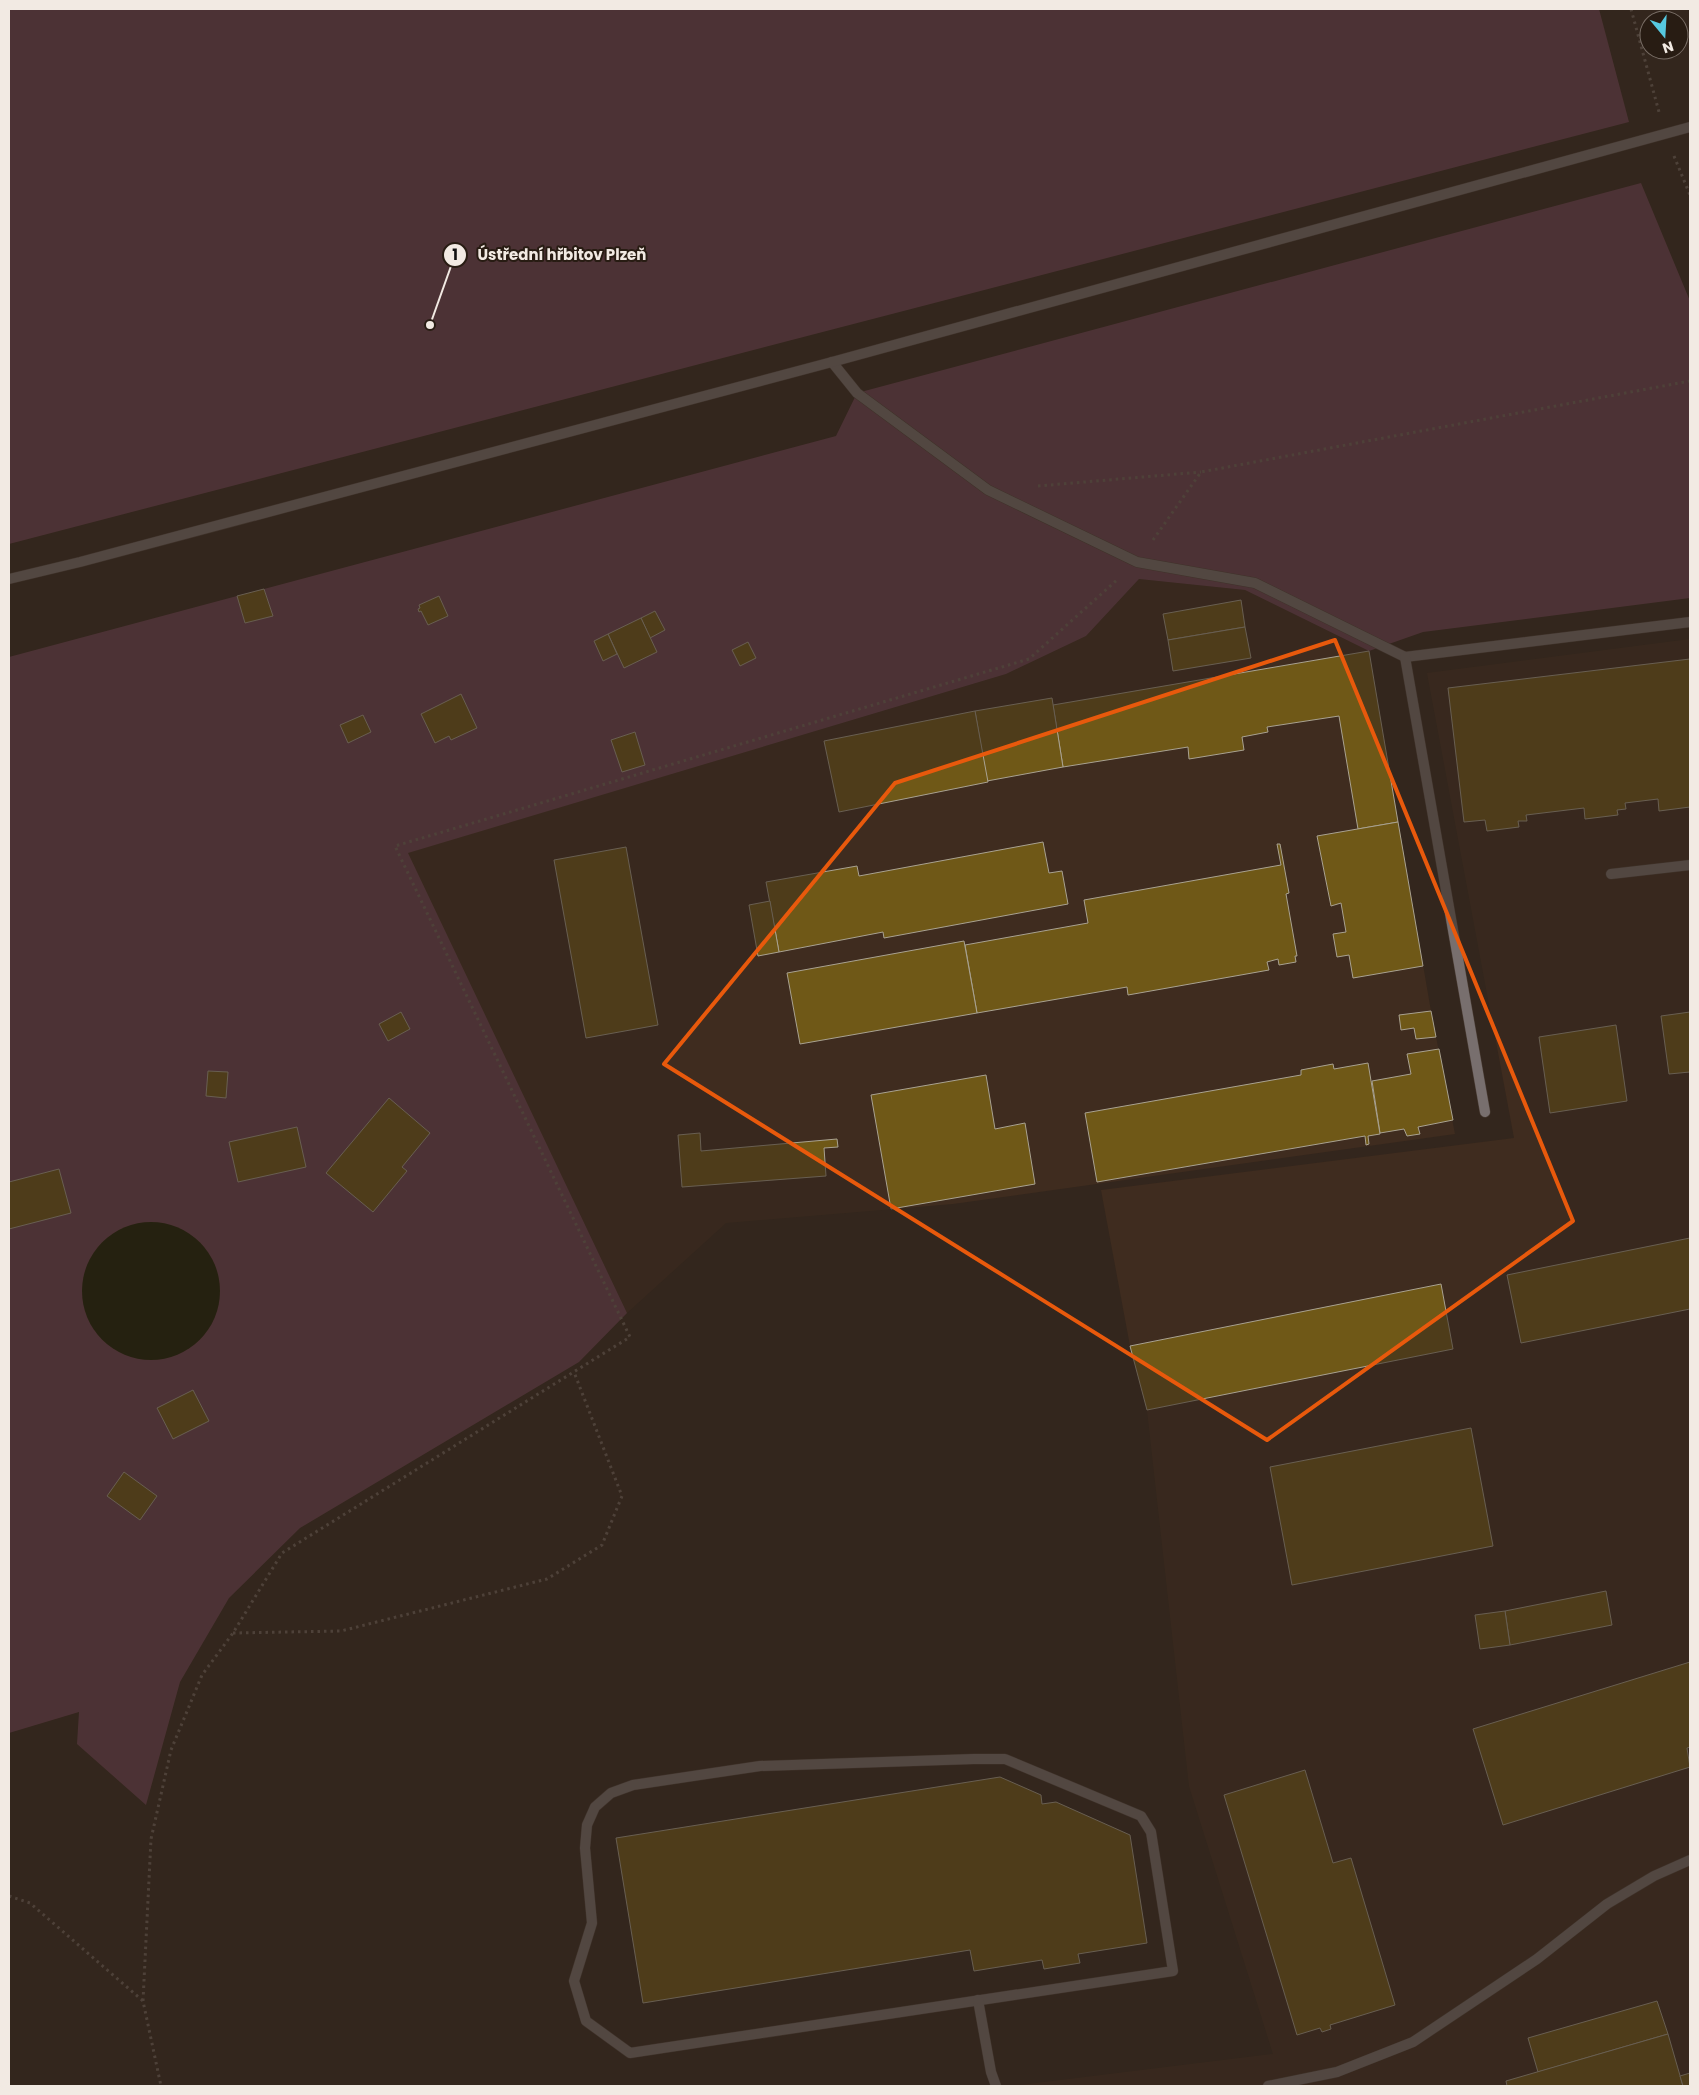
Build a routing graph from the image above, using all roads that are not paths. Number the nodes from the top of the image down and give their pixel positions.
1 (1690, 127) edge
2 (832, 362) junction
3 (9, 579) edge
4 (1690, 622) edge
5 (1405, 657) junction
6 (1690, 866) edge
7 (1611, 874) dead end
8 (1485, 1112) dead end
9 (1690, 1860) edge
10 (978, 2000) junction
11 (996, 2086) edge
12 (1268, 2086) edge

1 - 2 lane
2 - 3 lane
2 - 5 lane
4 - 5 lane
5 - 8 lane
6 - 7 lane
9 - 12 lane
10 - 10 lane
10 - 11 lane

